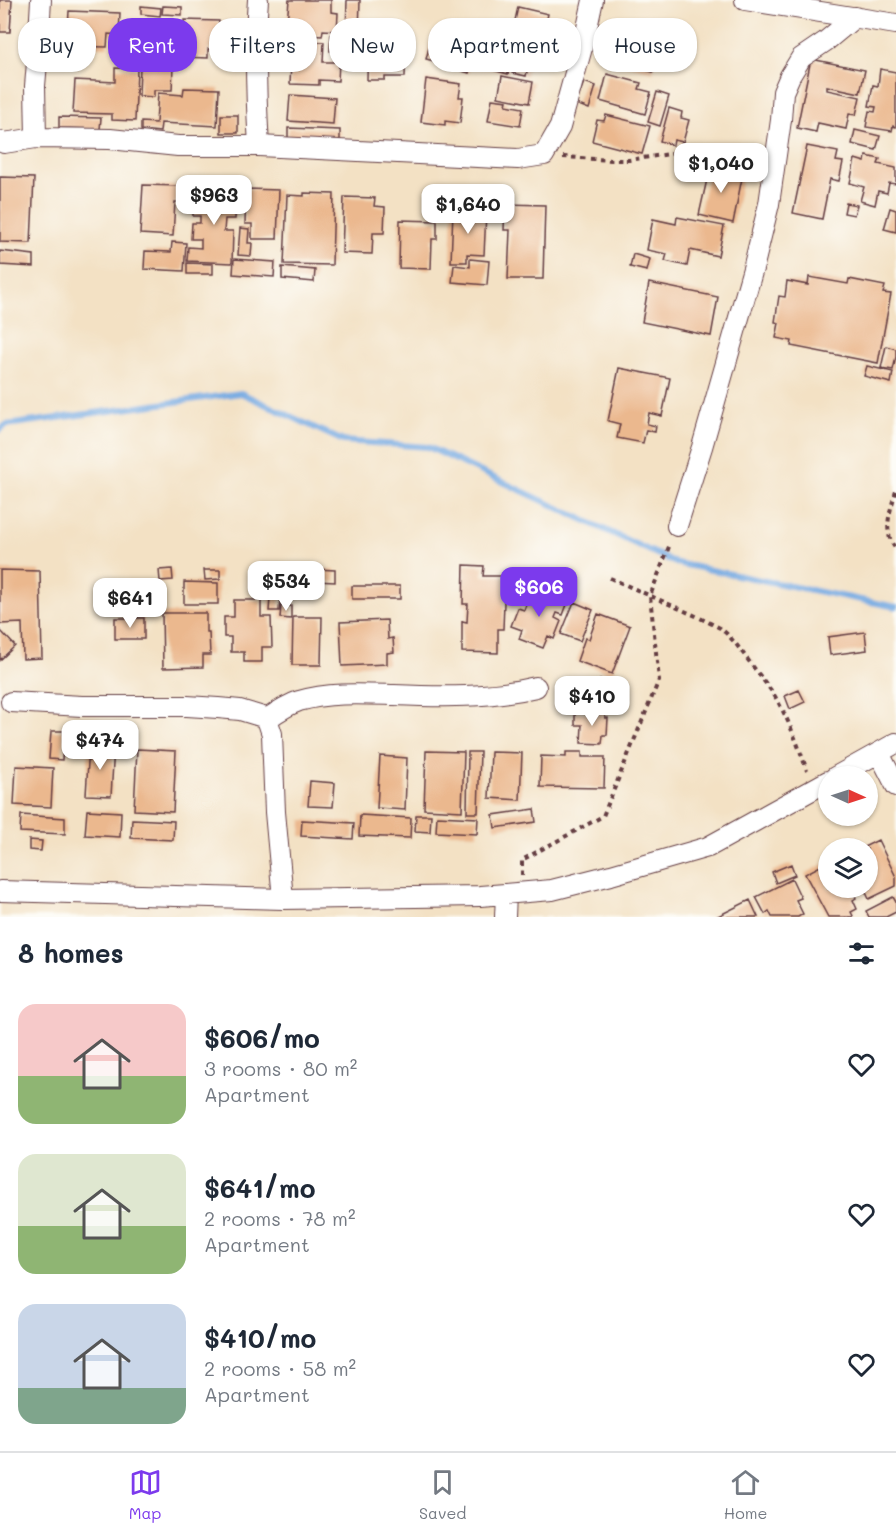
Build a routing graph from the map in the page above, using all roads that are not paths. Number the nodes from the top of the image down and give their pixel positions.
1 (40, 0) edge
2 (258, 0) edge
3 (593, 0) edge
4 (745, 0) edge
5 (855, 17) junction
6 (896, 24) edge
7 (36, 138) junction
8 (0, 141) edge
9 (259, 146) junction
10 (677, 526) road end
11 (536, 687) dead end
12 (11, 702) dead end
13 (267, 719) junction
14 (887, 748) edge
15 (855, 766) edge
16 (896, 786) edge
17 (818, 787) edge
18 (0, 891) edge
19 (513, 894) junction
20 (283, 899) junction
21 (505, 917) edge

1 - 7 street
2 - 9 street
3 - 9 street
4 - 5 street
5 - 6 street
5 - 10 street
7 - 8 street
7 - 9 street
11 - 13 street
12 - 13 street
13 - 20 street
14 - 15 street
14 - 16 street
17 - 19 street
18 - 20 street
19 - 20 street
19 - 21 street

